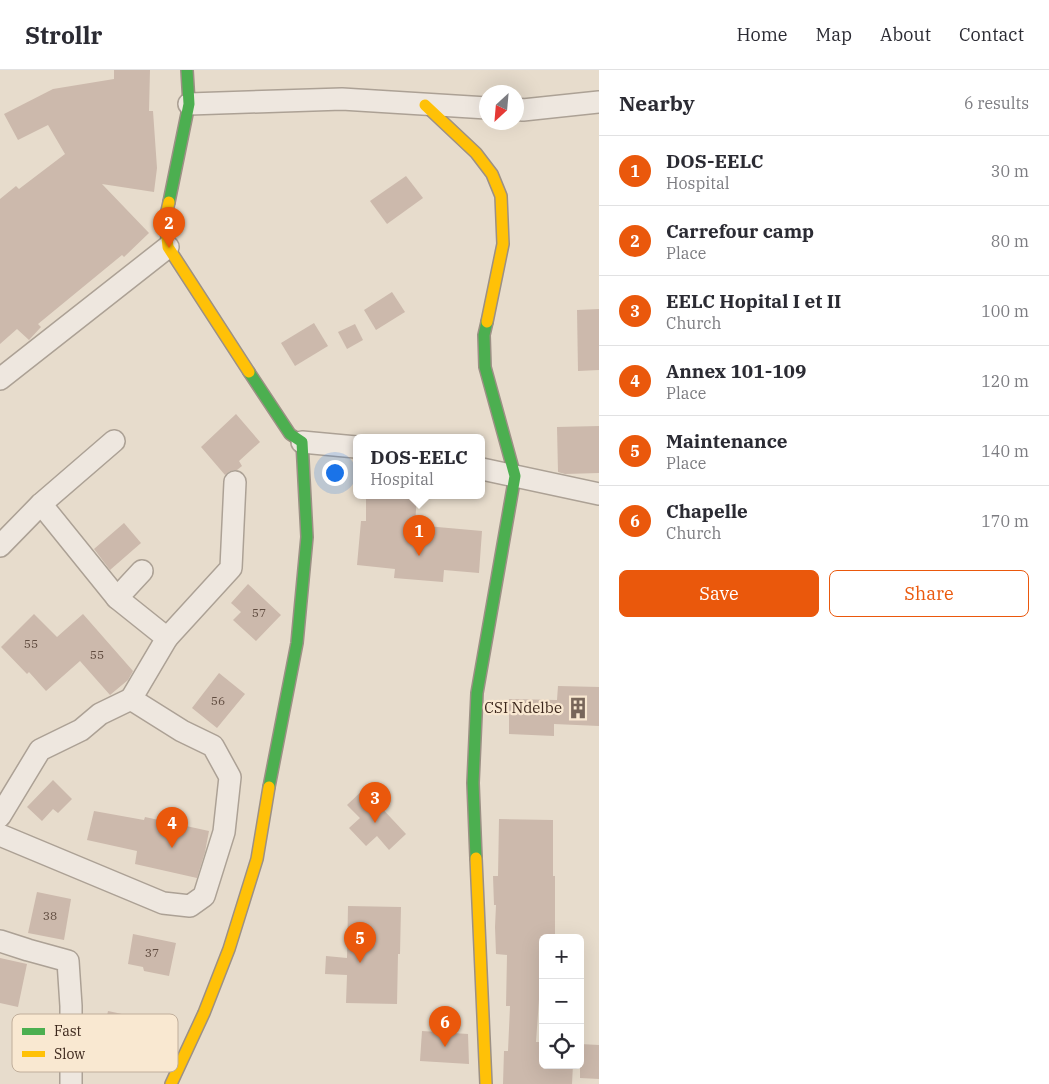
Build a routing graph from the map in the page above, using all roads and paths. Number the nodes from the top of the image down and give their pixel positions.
1 (187, 70) edge
2 (599, 102) edge
3 (189, 104) junction
4 (425, 105) junction
5 (479, 108) edge
6 (524, 110) edge
7 (168, 246) junction
8 (0, 379) edge
9 (114, 441) dead end
10 (302, 442) junction
11 (353, 447) edge
12 (485, 470) edge
13 (515, 476) junction
14 (235, 482) dead end
15 (599, 494) edge
16 (41, 504) junction
17 (0, 546) edge
18 (142, 571) dead end
19 (117, 598) junction
20 (167, 638) junction
21 (131, 699) junction
22 (0, 816) edge
23 (0, 835) edge
24 (0, 941) edge
25 (71, 1014) edge
26 (178, 1069) edge
27 (177, 1072) edge
28 (171, 1084) edge
29 (486, 1084) edge

1 - 3 street
2 - 6 street
3 - 4 street
3 - 7 street
4 - 5 street
4 - 13 street
7 - 8 street
7 - 10 street
9 - 16 street
10 - 11 street
10 - 26 street
12 - 13 street
13 - 15 street
13 - 29 street
14 - 20 street
16 - 17 street
16 - 19 street
18 - 19 street
19 - 20 street
20 - 21 street
21 - 22 street
21 - 23 street
24 - 25 street
27 - 28 street

